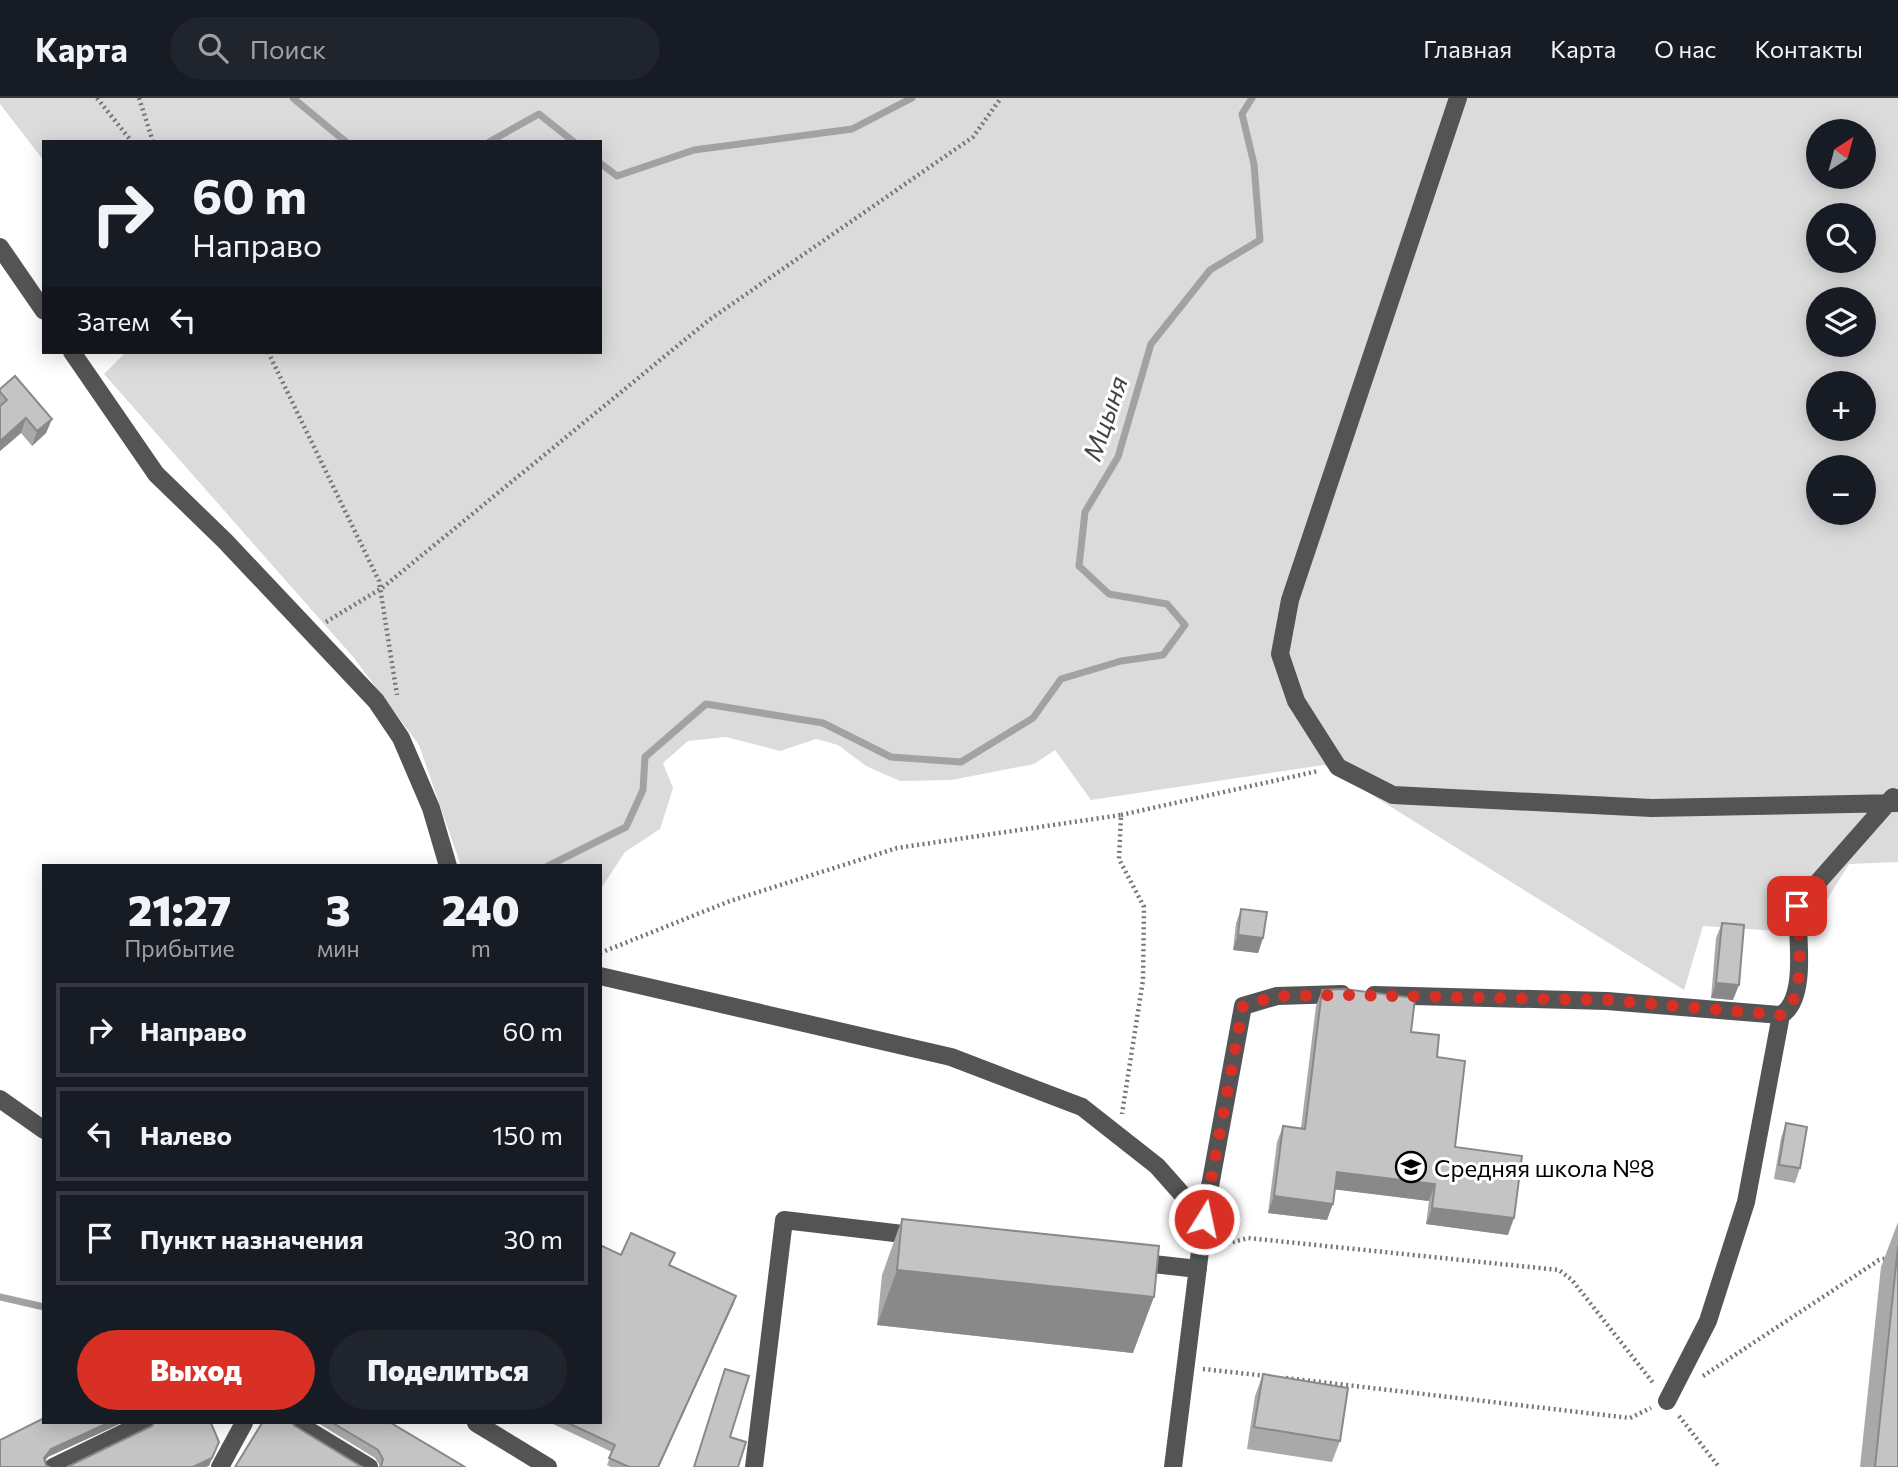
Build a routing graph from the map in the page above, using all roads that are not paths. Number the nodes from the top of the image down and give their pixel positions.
1 (1458, 98) edge
2 (0, 247) edge
3 (42, 308) edge
4 (73, 354) edge
5 (1895, 799) edge
6 (447, 864) edge
7 (602, 976) edge
8 (1781, 1015) junction
9 (0, 1099) edge
10 (42, 1129) edge
11 (1204, 1219) junction
12 (936, 1238) edge
13 (1115, 1259) edge
14 (1198, 1269) junction
15 (1667, 1401) road end
16 (142, 1424) edge
17 (243, 1424) edge
18 (298, 1424) edge
19 (478, 1424) edge
20 (53, 1467) edge
21 (220, 1467) edge
22 (369, 1467) edge
23 (548, 1467) edge
24 (754, 1467) edge
25 (1173, 1467) edge

1 - 5 street
2 - 3 street
4 - 6 street
5 - 8 street
7 - 11 street
8 - 11 street
8 - 15 street
9 - 10 street
11 - 14 street
12 - 24 street
13 - 14 street
14 - 25 street
16 - 20 street
17 - 21 street
18 - 22 street
19 - 23 street

